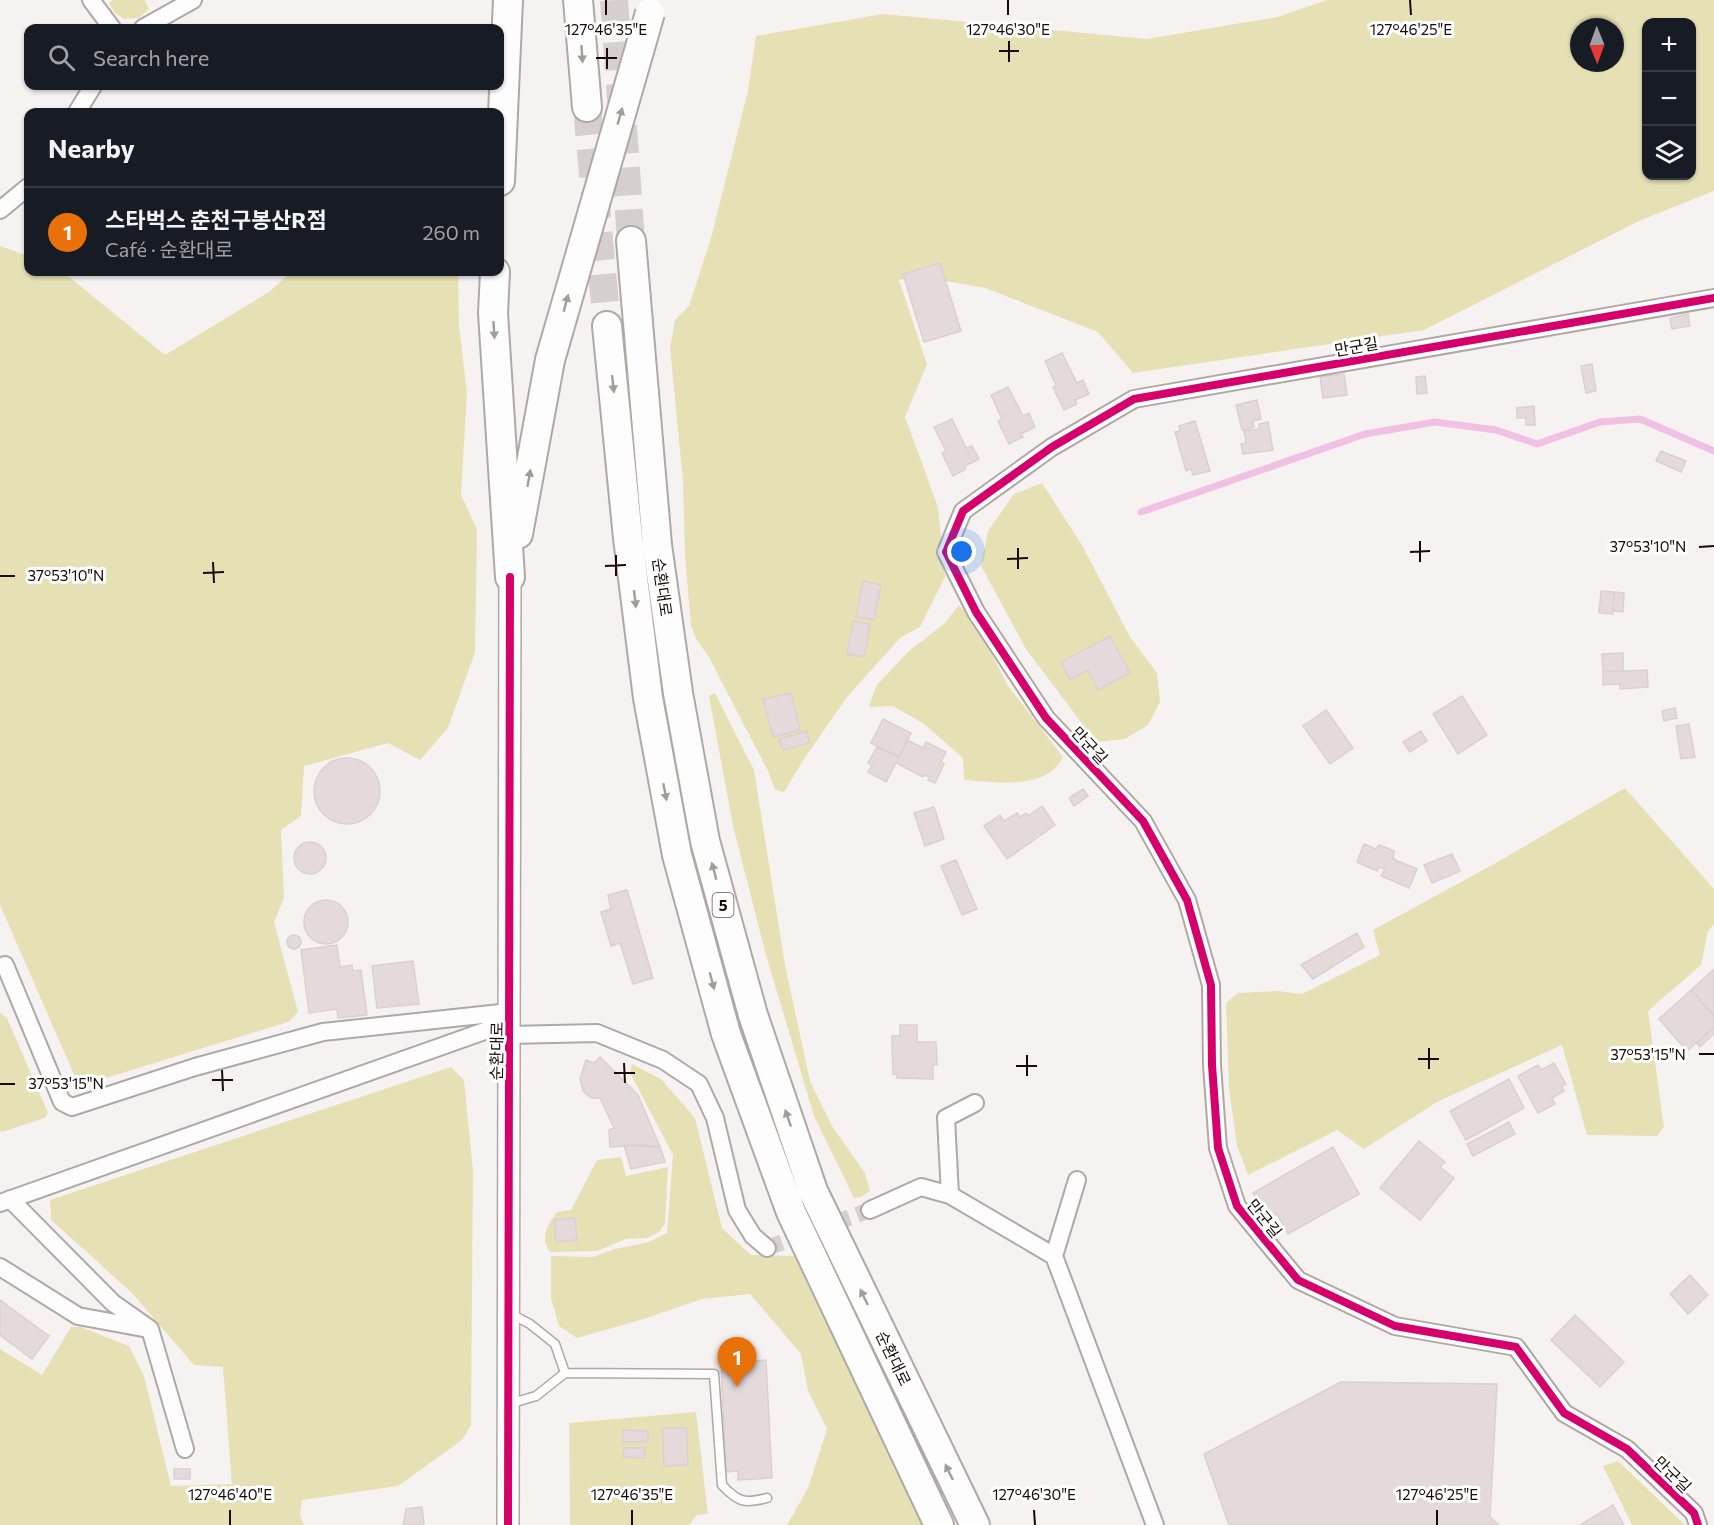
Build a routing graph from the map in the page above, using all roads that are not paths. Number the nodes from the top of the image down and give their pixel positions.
1 (91, 0) edge
2 (193, 0) edge
3 (508, 0) edge
4 (578, 0) edge
5 (651, 7) edge
6 (109, 24) edge
7 (150, 24) edge
8 (91, 90) edge
9 (586, 107) tunnel mouth
10 (79, 108) edge
11 (503, 108) edge
12 (24, 191) edge
13 (0, 210) edge
14 (631, 241) tunnel mouth
15 (495, 276) edge
16 (1714, 298) edge
17 (608, 326) tunnel mouth
18 (510, 577) junction
19 (4, 965) dead end
20 (0, 991) edge
21 (18, 998) junction
22 (510, 1023) junction
23 (975, 1103) dead end
24 (1077, 1180) dead end
25 (950, 1194) junction
26 (5, 1201) edge
27 (870, 1210) tunnel mouth
28 (767, 1248) dead end
29 (1054, 1256) junction
30 (0, 1267) edge
31 (509, 1313) junction
32 (150, 1329) junction
33 (565, 1373) junction
34 (509, 1404) junction
35 (185, 1449) dead end
36 (767, 1498) dead end
37 (508, 1525) edge
38 (939, 1525) edge
39 (975, 1525) edge
40 (1155, 1525) edge
41 (1698, 1525) edge

1 - 6 street
2 - 7 street
3 - 11 highway
4 -> 9 highway
18 -> 5 highway, bridge
8 - 10 street
12 - 13 street
39 -> 14 highway, 순환대로 / 5
15 -> 18 highway
16 - 41 street, 만군길
17 -> 38 highway, 순환대로 / 5
18 - 22 street, 순환대로
19 - 21 street
20 - 21 street
21 - 22 street
22 - 26 street
22 - 28 street
22 - 31 street, 순환대로
23 - 25 street
24 - 29 street
25 - 27 street
25 - 29 street
26 - 32 street
29 - 40 street
30 - 32 street
31 - 33 lane
31 - 34 street, 순환대로
32 - 35 street
33 - 34 lane
33 - 36 lane
34 - 37 street, 순환대로

